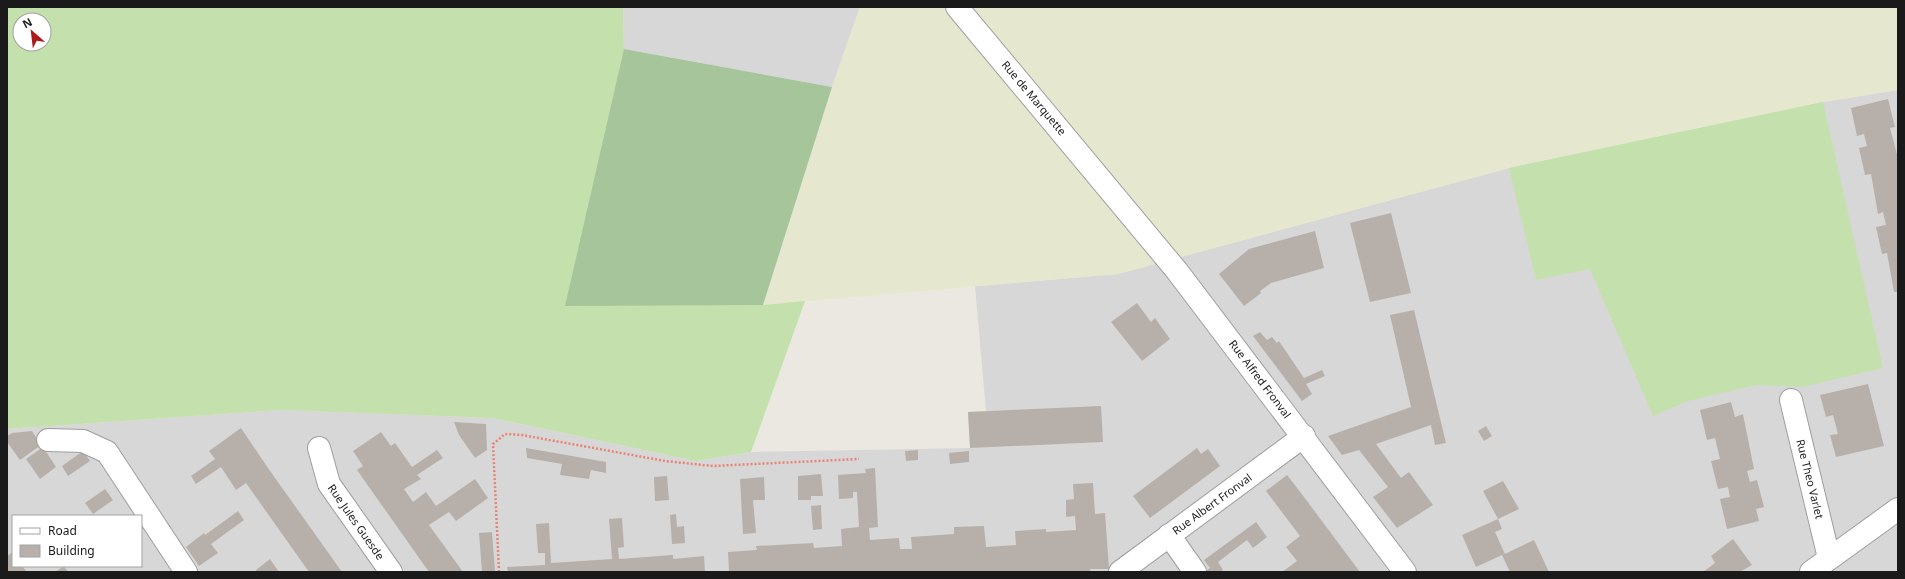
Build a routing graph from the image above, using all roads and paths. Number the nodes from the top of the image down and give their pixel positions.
1 (957, 7) edge
2 (1110, 189) joint
3 (1791, 400) dead end
4 (1304, 436) junction
5 (48, 440) dead end
6 (319, 448) dead end
7 (859, 459) dead end
8 (1898, 509) edge
9 (1168, 535) junction
10 (1829, 558) junction
11 (186, 572) edge
12 (391, 572) edge
13 (499, 572) edge
14 (1120, 572) edge
15 (1196, 572) edge
16 (1406, 572) edge
17 (1811, 572) edge

1 - 2 street, Rue de Marquette
2 - 4 street, Rue Alfred Fronval
3 - 10 street, Rue Theo Varlet
4 - 9 street, Rue Albert Fronval
4 - 16 street, Rue Alfred Fronval
5 - 11 street
6 - 12 street, Rue Jules Guesde
7 - 13 path
8 - 10 street
9 - 14 street, Rue Albert Fronval
9 - 15 street
10 - 17 street

